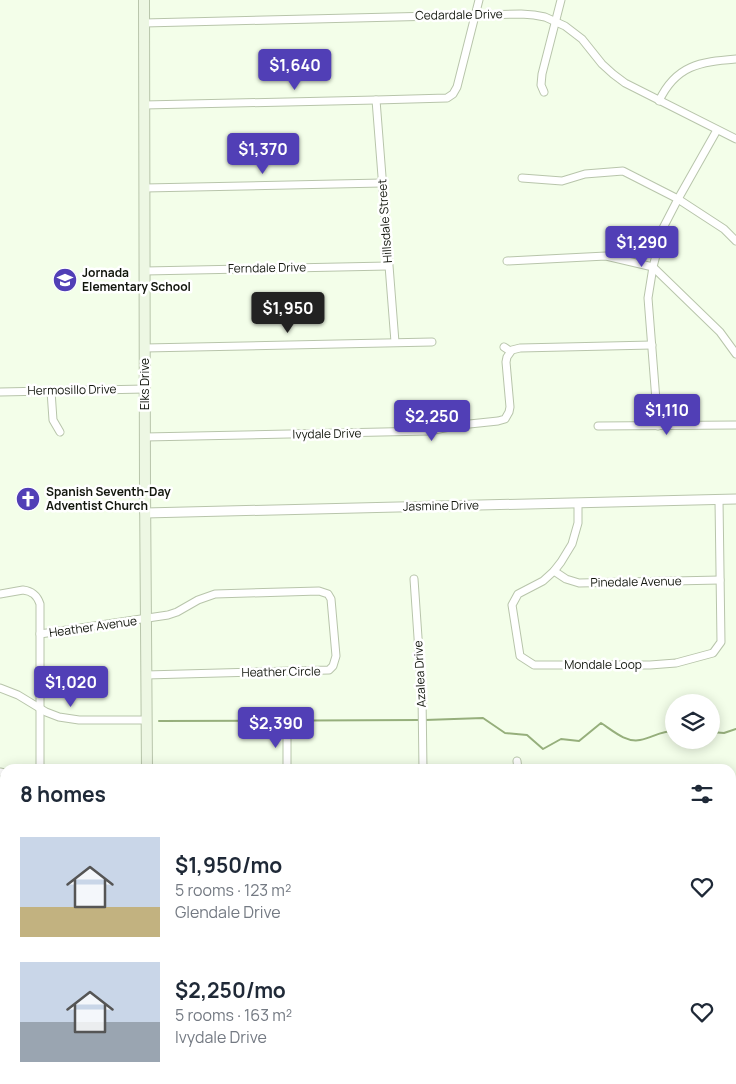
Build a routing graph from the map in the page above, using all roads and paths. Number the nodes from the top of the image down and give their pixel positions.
1 (144, 0) edge
2 (479, 0) edge
3 (561, 0) edge
4 (476, 15) junction
5 (555, 21) junction
6 (144, 23) junction
7 (736, 59) edge
8 (544, 92) dead end
9 (376, 100) junction
10 (659, 101) junction
11 (144, 105) junction
12 (717, 130) junction
13 (736, 139) edge
14 (522, 178) dead end
15 (382, 183) junction
16 (145, 188) junction
17 (678, 198) junction
18 (736, 241) edge
19 (507, 261) dead end
20 (388, 266) junction
21 (653, 267) junction
22 (145, 271) junction
23 (395, 342) junction
24 (432, 342) dead end
25 (652, 346) junction
26 (145, 348) junction
27 (736, 354) edge
28 (145, 388) junction
29 (52, 391) junction
30 (0, 392) edge
31 (736, 425) edge
32 (598, 426) dead end
33 (658, 426) junction
34 (60, 432) dead end
35 (145, 437) junction
36 (719, 500) junction
37 (736, 500) edge
38 (578, 503) junction
39 (145, 513) junction
40 (554, 571) junction
41 (414, 579) dead end
42 (720, 580) junction
43 (0, 594) edge
44 (146, 618) junction
45 (40, 634) junction
46 (146, 675) junction
47 (0, 688) edge
48 (40, 709) junction
49 (147, 720) junction
50 (287, 729) dead end
51 (40, 764) edge
52 (147, 764) edge
53 (287, 764) edge
54 (423, 764) edge

1 - 6 main road, Elks Drive
2 - 4 street
3 - 5 street
4 - 5 street, Cedardale Drive
4 - 6 street, Cedardale Drive
4 - 9 street
5 - 8 street
5 - 10 street, Cedardale Drive
6 - 11 main road, Elks Drive
7 - 10 street
9 - 11 street
9 - 15 street, Hillsdale Street
10 - 12 street, Cedardale Drive
11 - 16 main road, Elks Drive
12 - 13 street, Cedardale Drive
12 - 17 street
14 - 17 street
15 - 16 street
15 - 20 street, Hillsdale Street
16 - 22 main road, Elks Drive
17 - 18 street
17 - 21 street
19 - 21 street
20 - 22 street, Ferndale Drive
20 - 23 street, Hillsdale Street
21 - 25 street
21 - 27 street
22 - 26 main road, Elks Drive
23 - 24 street
23 - 26 street
25 - 33 street
25 - 35 street, Ivydale Drive
26 - 28 main road, Elks Drive
28 - 29 street, Hermosillo Drive
28 - 35 main road, Elks Drive
29 - 30 street, Hermosillo Drive
29 - 34 street
31 - 33 street
32 - 33 street
35 - 39 main road, Elks Drive
36 - 37 street, Jasmine Drive
36 - 38 street, Jasmine Drive
36 - 42 street, Mondale Loop
38 - 39 street, Jasmine Drive
38 - 40 street, Mondale Loop
39 - 44 main road, Elks Drive
40 - 42 street, Pinedale Avenue
40 - 42 street, Mondale Loop
41 - 54 street, Azalea Drive
43 - 45 street
44 - 45 street, Heather Avenue
44 - 46 main road, Elks Drive
44 - 46 street, Heather Circle
45 - 48 street
46 - 49 main road, Elks Drive
47 - 48 street
48 - 49 street
48 - 51 street
49 - 52 main road, Elks Drive
50 - 53 street

